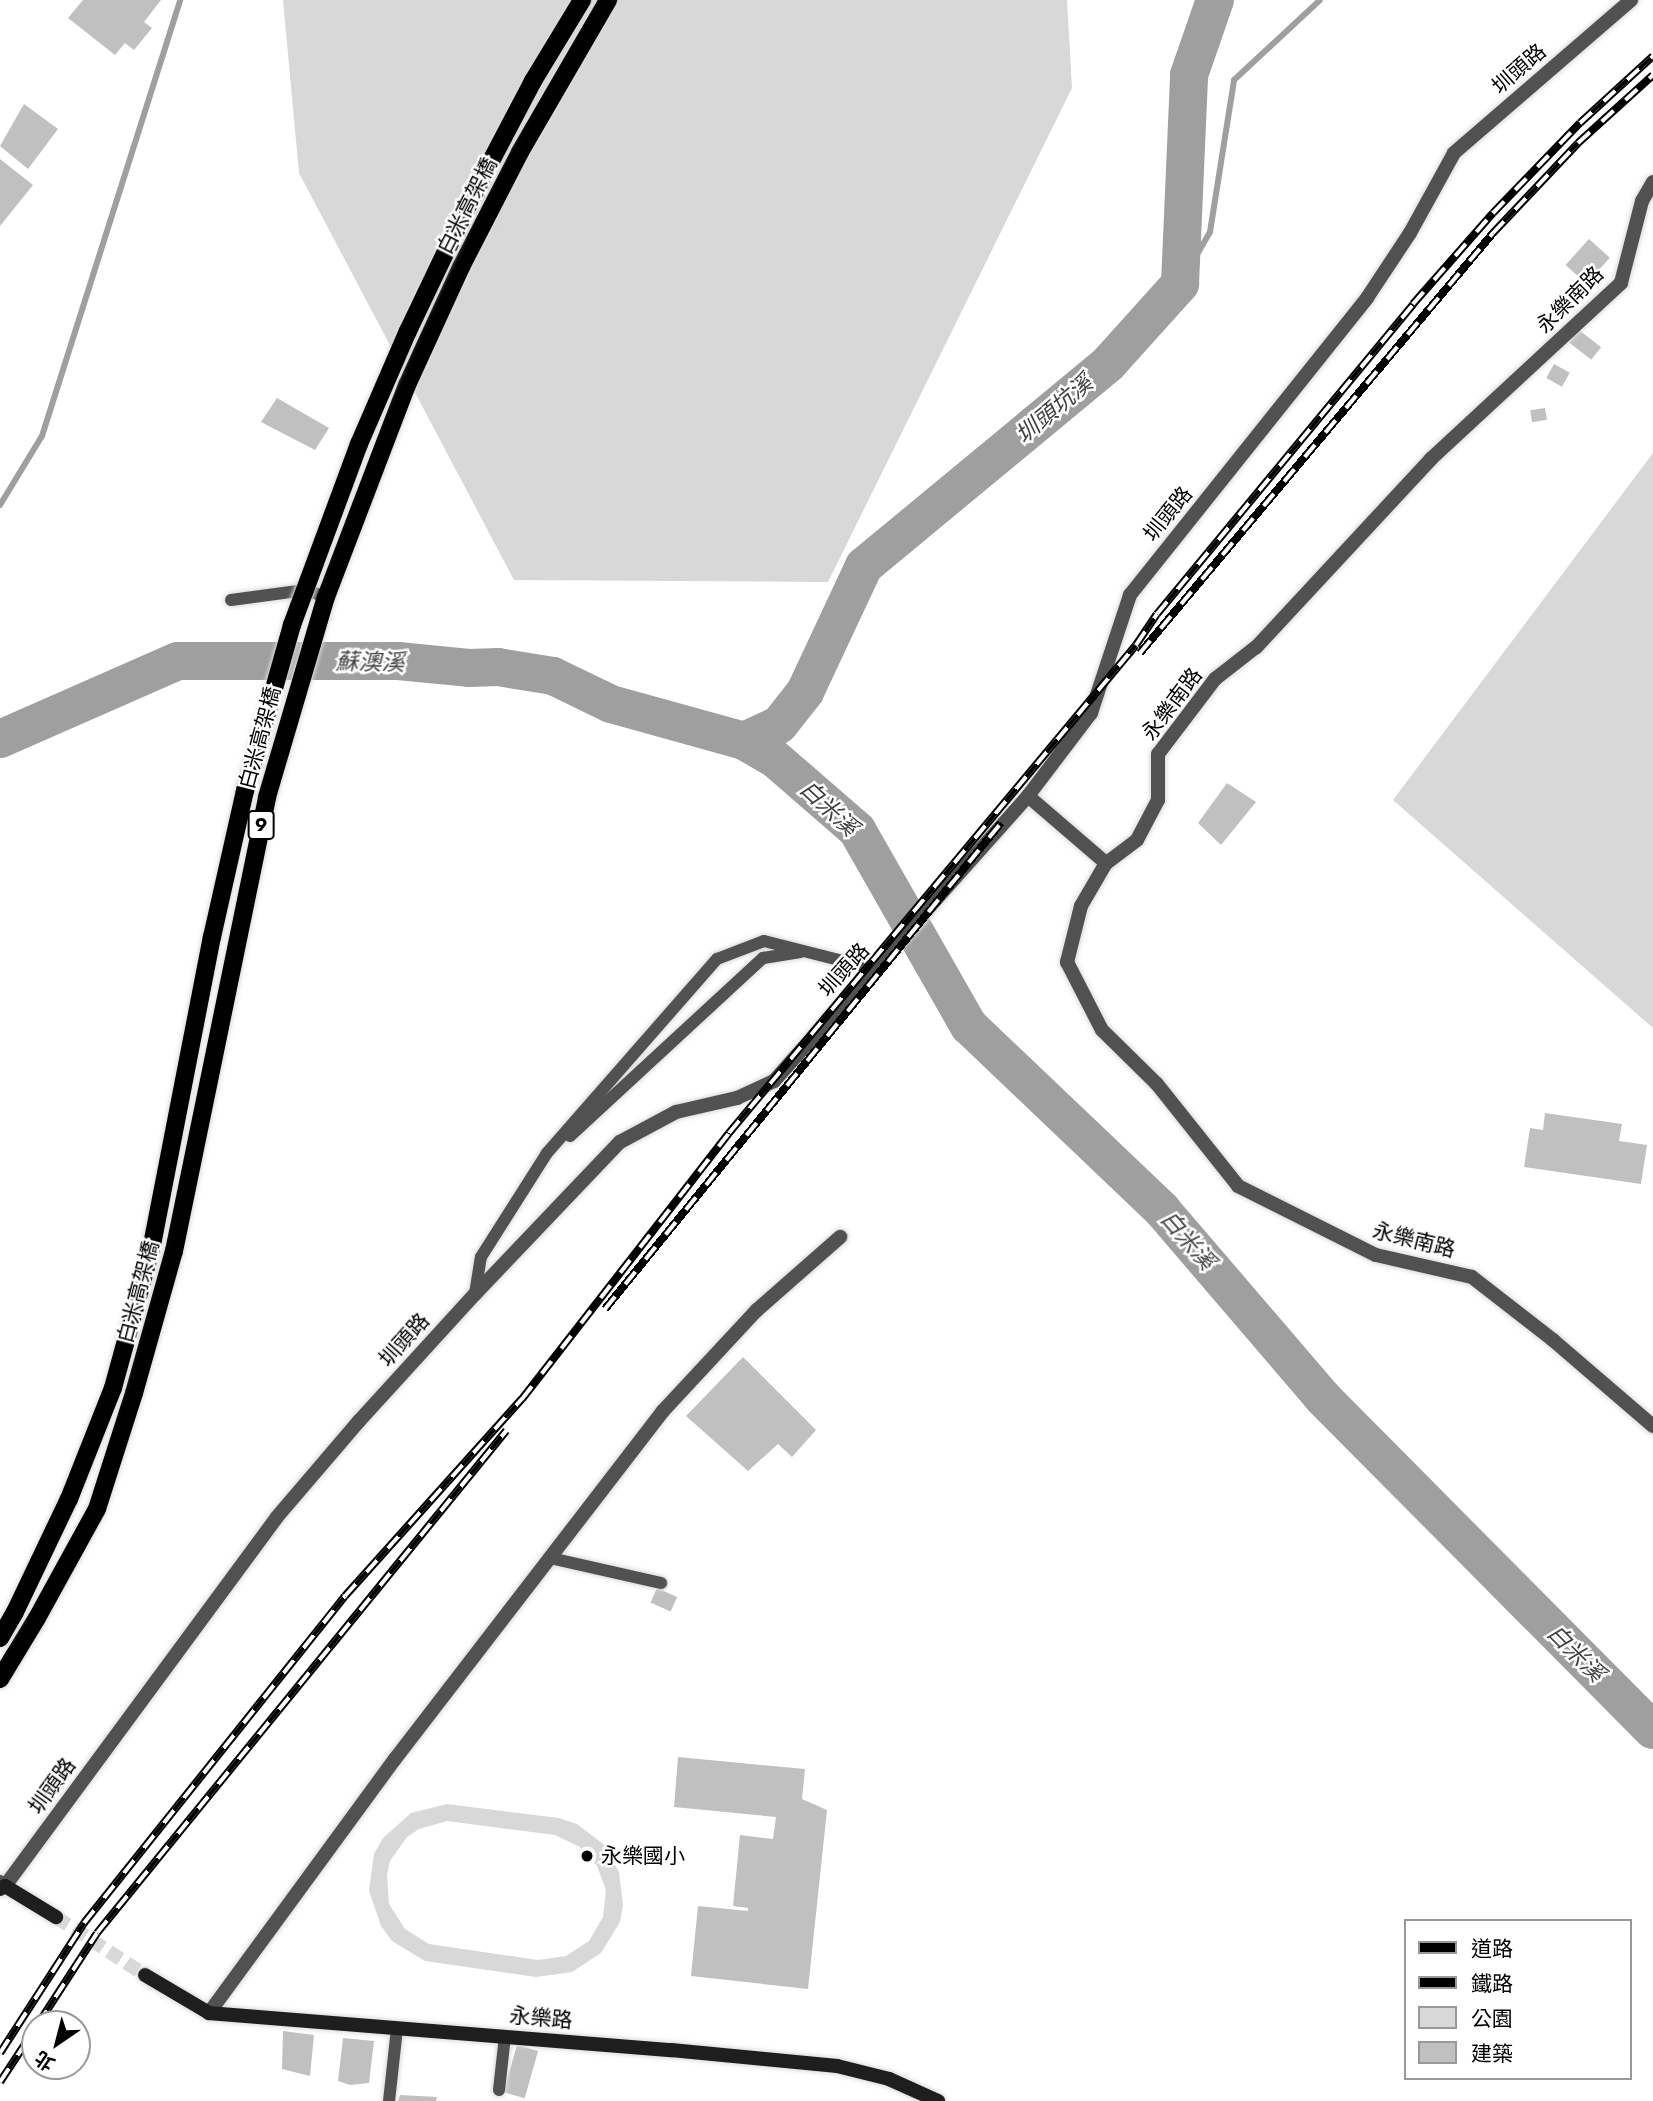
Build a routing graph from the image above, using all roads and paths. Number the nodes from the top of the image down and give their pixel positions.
1 (582, 0) edge
2 (607, 0) edge
3 (1631, 0) edge
4 (1653, 182) edge
5 (305, 590) junction
6 (326, 597) junction
7 (232, 600) dead end
8 (1028, 796) junction
9 (1106, 863) junction
10 (806, 951) junction
11 (871, 968) dead end
12 (547, 1153) junction
13 (841, 1237) dead end
14 (475, 1294) junction
15 (1653, 1426) edge
16 (550, 1558) junction
17 (661, 1583) dead end
18 (0, 1638) edge
19 (0, 1679) edge
20 (2, 1885) edge
21 (56, 1917) tunnel mouth
22 (145, 1975) tunnel mouth
23 (209, 2013) junction
24 (397, 2028) junction
25 (505, 2036) junction
26 (499, 2090) dead end
27 (389, 2101) edge
28 (938, 2101) edge

1 - 5 main road, 白米高架橋 / 9, bridge
2 - 6 main road, 白米高架橋 / 9
3 - 8 street, 圳頭路
4 - 9 street, 永樂南路
5 - 6 lane
5 - 7 lane
5 - 18 main road, 白米高架橋 / 9, bridge
6 - 19 main road, 白米高架橋 / 9
8 - 9 street
8 - 14 street, 圳頭路
9 - 15 street, 永樂南路
10 - 11 lane
10 - 12 lane
10 - 12 lane
12 - 14 lane
13 - 16 street
14 - 20 street, 圳頭路
16 - 17 lane
16 - 23 street
20 - 21 street
22 - 23 street, 永樂路
23 - 24 street, 永樂路
24 - 25 street, 永樂路
24 - 27 lane
25 - 26 lane
25 - 28 street, 永樂路

